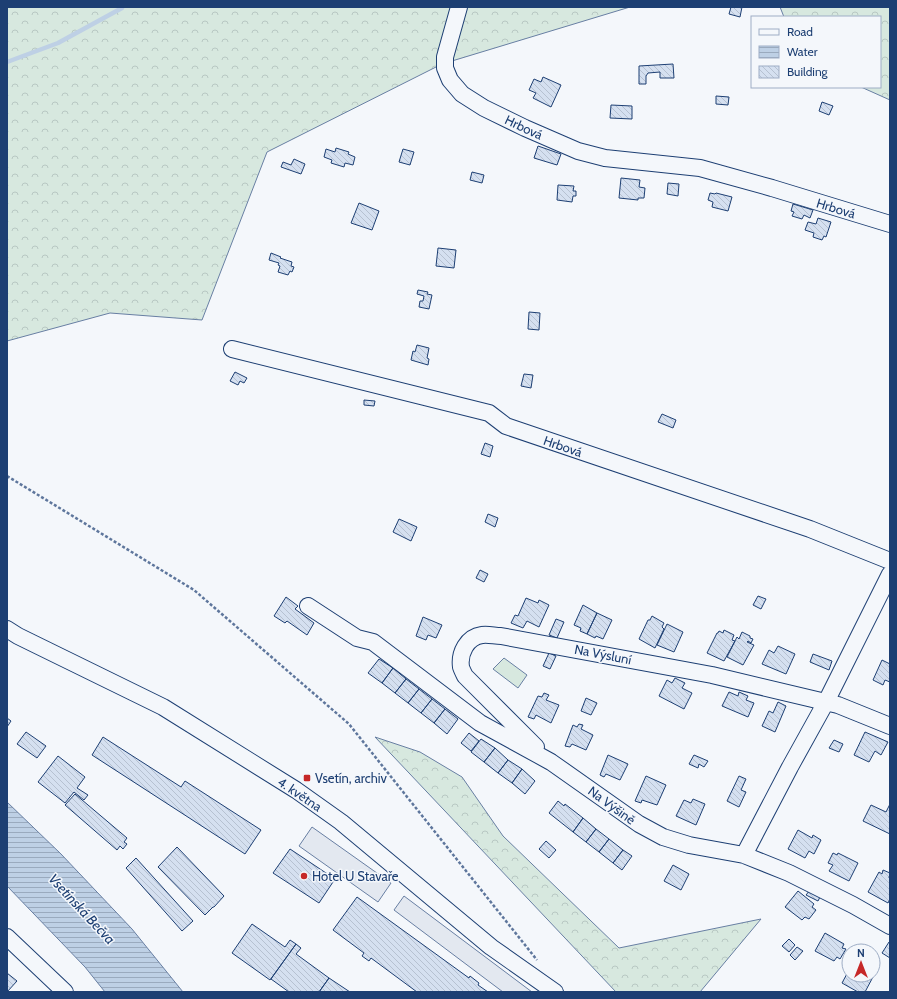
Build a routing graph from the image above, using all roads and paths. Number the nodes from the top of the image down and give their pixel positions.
1 (459, 7) edge
2 (890, 224) edge
3 (232, 349) dead end
4 (7, 476) edge
5 (890, 561) edge
6 (890, 574) edge
7 (308, 606) dead end
8 (13, 632) edge
9 (826, 702) junction
10 (890, 726) edge
11 (551, 762) junction
12 (744, 855) junction
13 (890, 926) edge
14 (7, 936) edge
15 (538, 961) dead end
16 (65, 992) edge
17 (555, 992) edge

1 - 2 street, Hrbová
3 - 5 street, Hrbová
4 - 15 path
6 - 9 street
7 - 11 street, Na Výšině
8 - 17 street, 4. května
9 - 10 street, Na Výsluní
9 - 11 street, Na Výsluní
9 - 12 street
11 - 12 street, Na Výšině
12 - 13 street, Na Výšině
14 - 16 street

